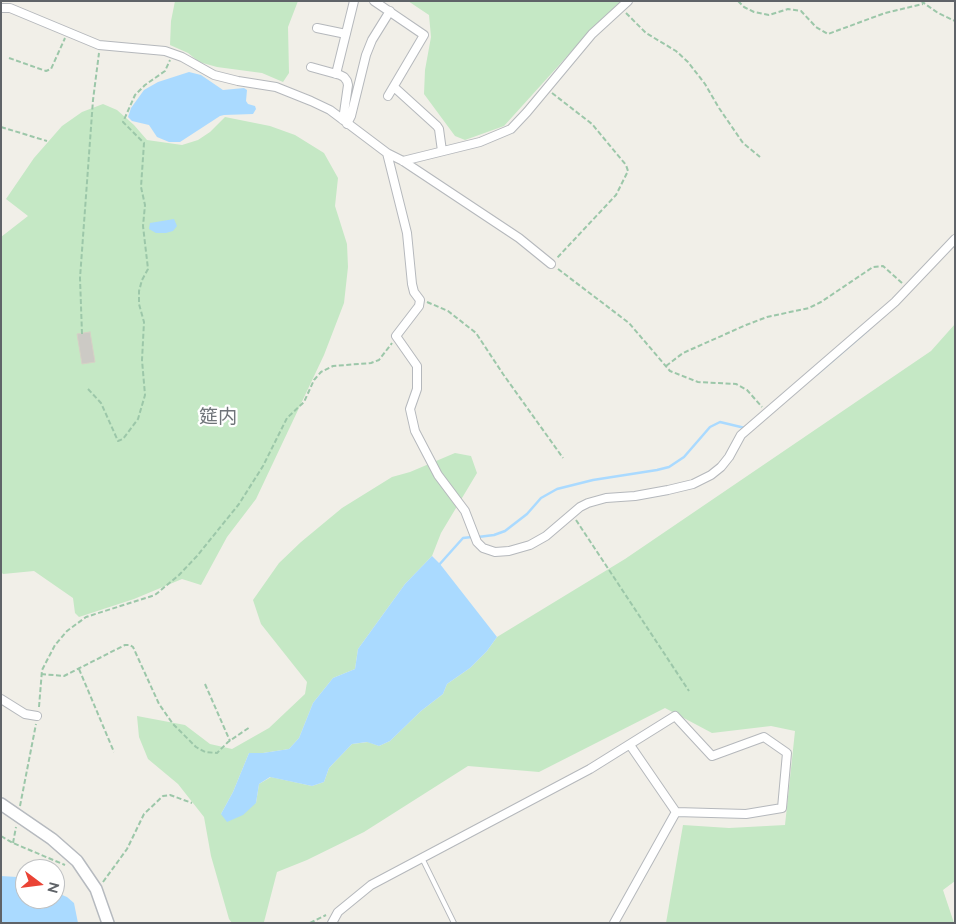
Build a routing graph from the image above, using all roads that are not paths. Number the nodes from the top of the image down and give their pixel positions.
1 (354, 1) edge
2 (374, 1) edge
3 (624, 4) edge
4 (1, 8) edge
5 (390, 12) junction
6 (317, 28) dead end
7 (346, 34) junction
8 (311, 67) dead end
9 (336, 74) junction
10 (394, 87) junction
11 (388, 96) dead end
12 (345, 122) junction
13 (442, 151) junction
14 (387, 153) junction
15 (403, 161) junction
16 (955, 239) edge
17 (551, 264) road end
18 (1, 700) edge
19 (37, 716) road end
20 (630, 745) junction
21 (1, 804) edge
22 (676, 812) junction
23 (422, 858) junction
24 (108, 923) edge
25 (332, 923) edge
26 (454, 923) edge
27 (614, 923) edge

1 - 7 street
2 - 5 street
3 - 13 street
4 - 12 street
5 - 10 street
5 - 12 street
6 - 7 street
7 - 9 street
8 - 9 street
9 - 12 street
10 - 11 street
10 - 13 street
12 - 14 street
13 - 15 street
14 - 15 street
14 - 16 street
15 - 17 street
18 - 19 street
20 - 22 street
20 - 22 street
20 - 23 street
21 - 24 main road
22 - 27 street
23 - 25 street
23 - 26 lane

